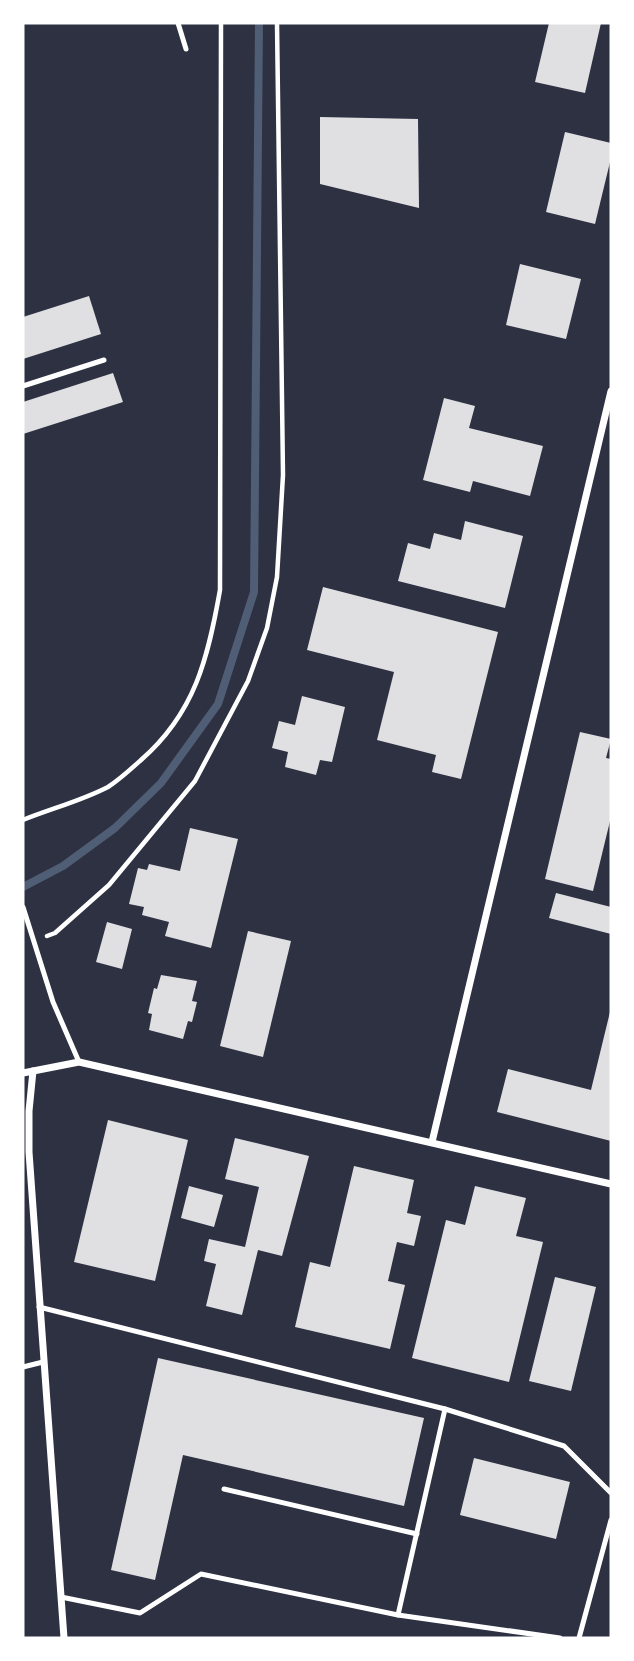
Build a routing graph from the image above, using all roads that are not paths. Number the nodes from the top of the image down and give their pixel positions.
1 (178, 23) edge
2 (186, 49) dead end
3 (104, 360) dead end
4 (23, 386) edge
5 (611, 391) edge
6 (23, 907) edge
7 (79, 1062) junction
8 (33, 1071) junction
9 (23, 1073) edge
10 (432, 1142) junction
11 (611, 1184) edge
12 (39, 1307) junction
13 (43, 1362) junction
14 (23, 1367) edge
15 (445, 1409) junction
16 (224, 1489) dead end
17 (611, 1493) edge
18 (611, 1520) edge
19 (417, 1534) junction
20 (61, 1597) junction
21 (398, 1615) junction
22 (64, 1638) edge
23 (560, 1638) edge
24 (579, 1638) edge

1 - 2 lane
3 - 4 lane
5 - 10 street
6 - 7 lane
7 - 8 street
7 - 10 street
8 - 9 street
8 - 12 street
10 - 11 street
12 - 13 street
12 - 15 lane
13 - 14 lane
13 - 20 street
15 - 17 lane
15 - 19 lane
16 - 19 lane
18 - 24 lane
19 - 21 lane
20 - 21 lane
20 - 22 street
21 - 23 lane

